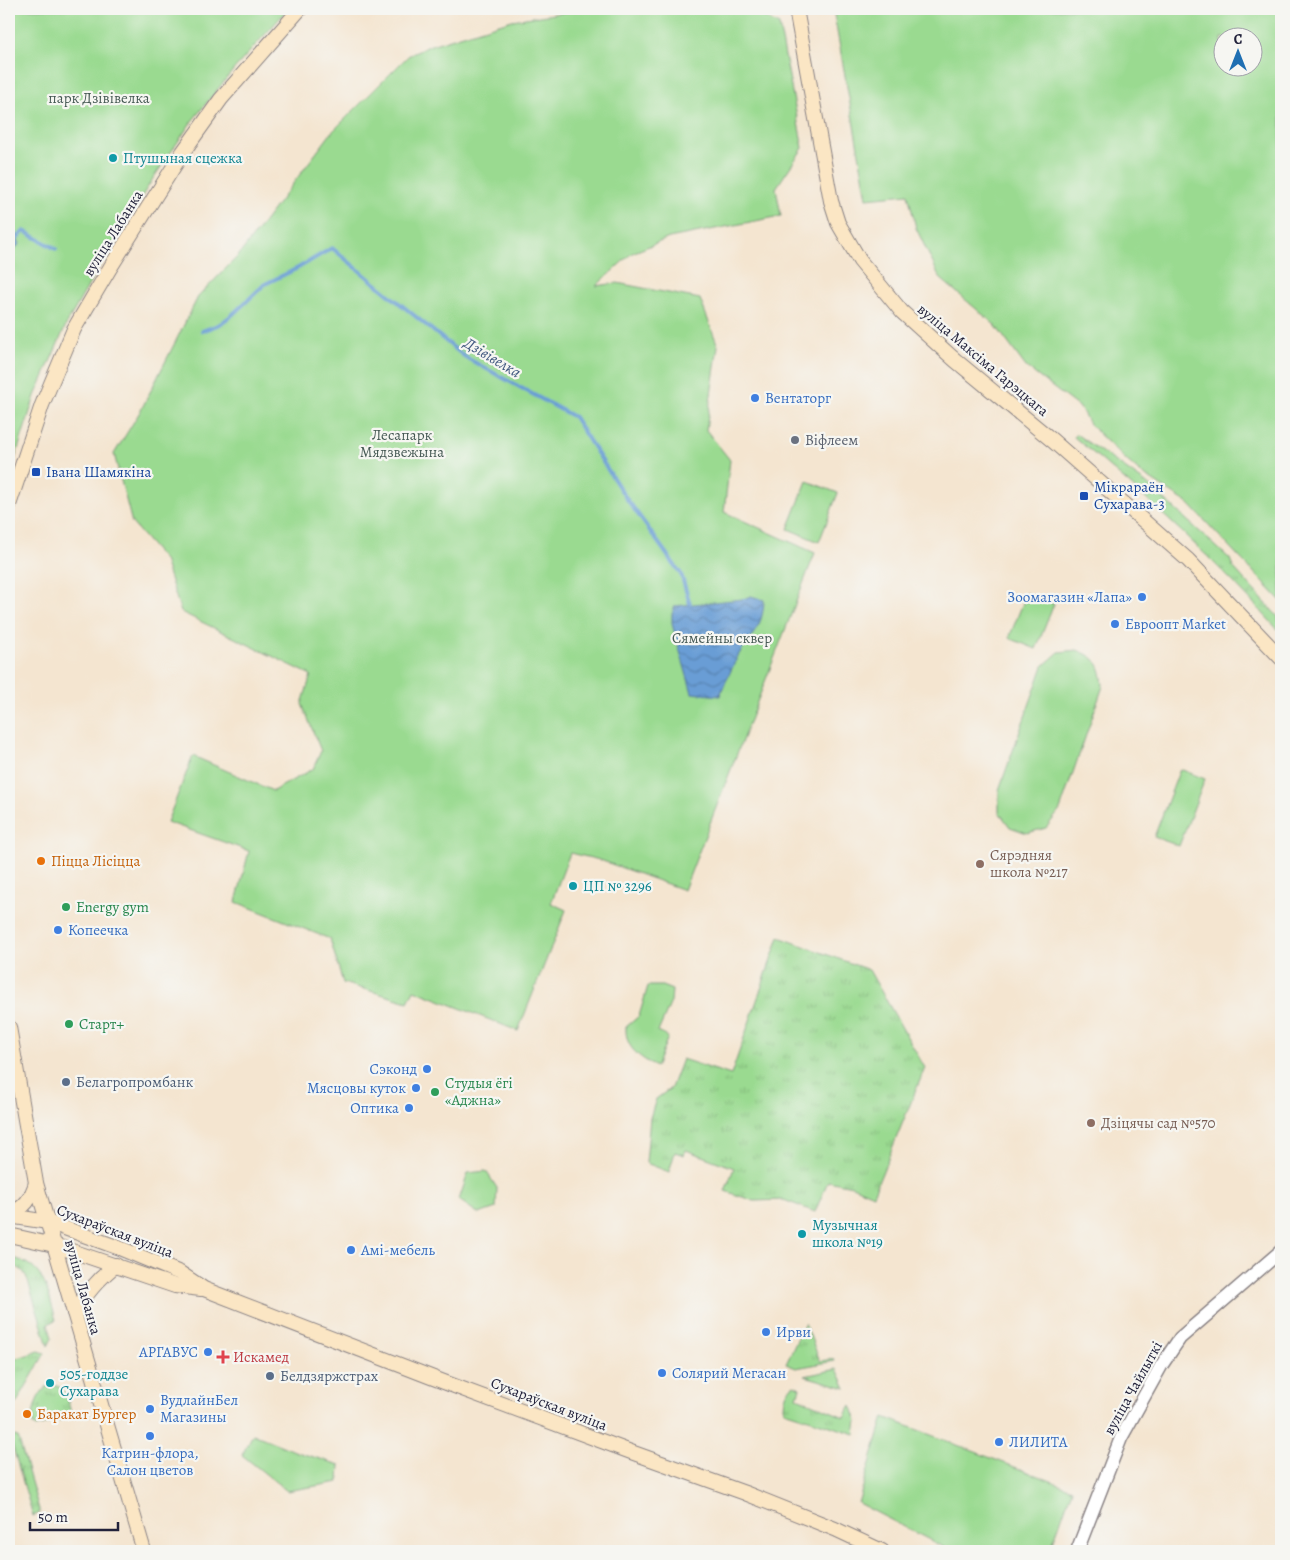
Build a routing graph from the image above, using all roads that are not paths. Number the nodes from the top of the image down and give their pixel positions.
1 (300, 9) edge
2 (796, 9) edge
3 (9, 505) edge
4 (1281, 658) edge
5 (9, 1027) edge
6 (36, 1183) junction
7 (9, 1215) edge
8 (48, 1222) junction
9 (9, 1235) edge
10 (54, 1245) junction
11 (1281, 1250) edge
12 (116, 1265) junction
13 (204, 1289) junction
14 (74, 1313) junction
15 (144, 1551) edge
16 (882, 1551) edge
17 (1077, 1551) edge

1 - 3 main road, вуліца Лабанка
2 - 4 main road, вуліца Максіма Гарэцкага
5 - 6 main road, вуліца Лабанка
6 - 7 main road
6 - 8 main road, вуліца Лабанка
7 - 8 main road, Сухараўская вуліца
8 - 10 main road, вуліца Лабанка
8 - 13 main road, Сухараўская вуліца
9 - 10 main road, Сухараўская вуліца
10 - 12 main road, Сухараўская вуліца
10 - 14 main road, вуліца Лабанка
11 - 17 street, вуліца Чайлыткі
12 - 13 main road, Сухараўская вуліца
12 - 14 main road
13 - 16 main road, Сухараўская вуліца
14 - 15 main road, вуліца Лабанка

